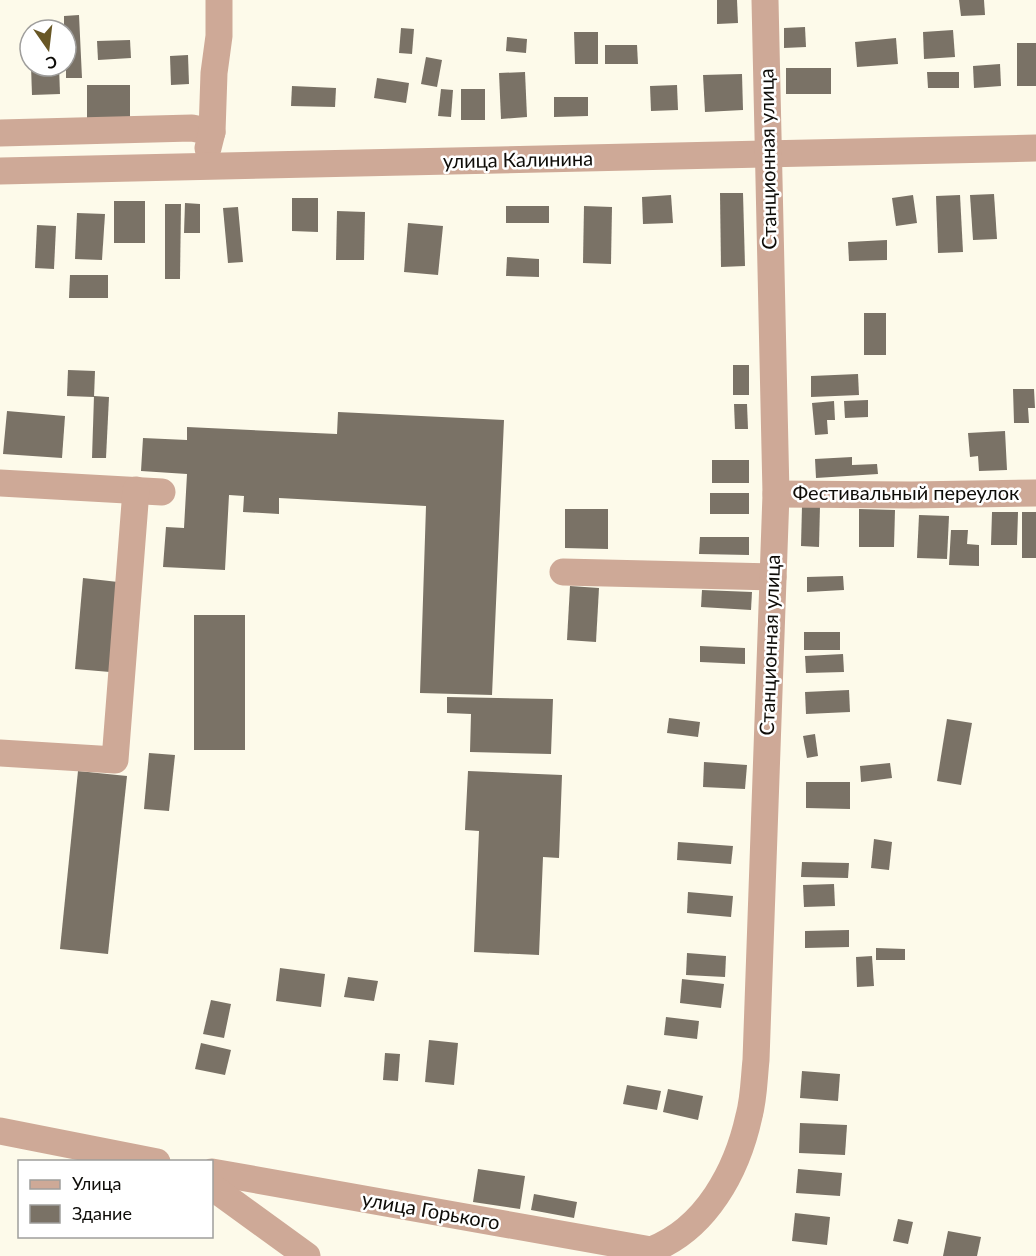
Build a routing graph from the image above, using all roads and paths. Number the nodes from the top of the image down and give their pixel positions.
1 (219, 0) edge
2 (765, 0) edge
3 (212, 132) junction
4 (0, 134) edge
5 (1036, 148) edge
6 (768, 154) junction
7 (202, 167) junction
8 (0, 171) edge
9 (0, 483) edge
10 (1036, 493) edge
11 (776, 494) junction
12 (562, 572) dead end
13 (773, 577) junction
14 (0, 753) edge
15 (0, 1131) edge
16 (152, 1160) edge
17 (213, 1172) edge
18 (213, 1188) edge
19 (651, 1250) joint
20 (307, 1256) edge

1 - 3 street
2 - 6 street, Станционная улица
3 - 4 street
3 - 7 street
5 - 6 street, улица Калинина
6 - 7 street, улица Калинина
6 - 11 street, Станционная улица
7 - 8 street, улица Калинина
9 - 14 street
10 - 11 street, Фестивальный переулок
11 - 13 street, Станционная улица
12 - 13 street
13 - 19 street, Станционная улица
15 - 16 street
17 - 19 street, улица Горького
18 - 20 street

